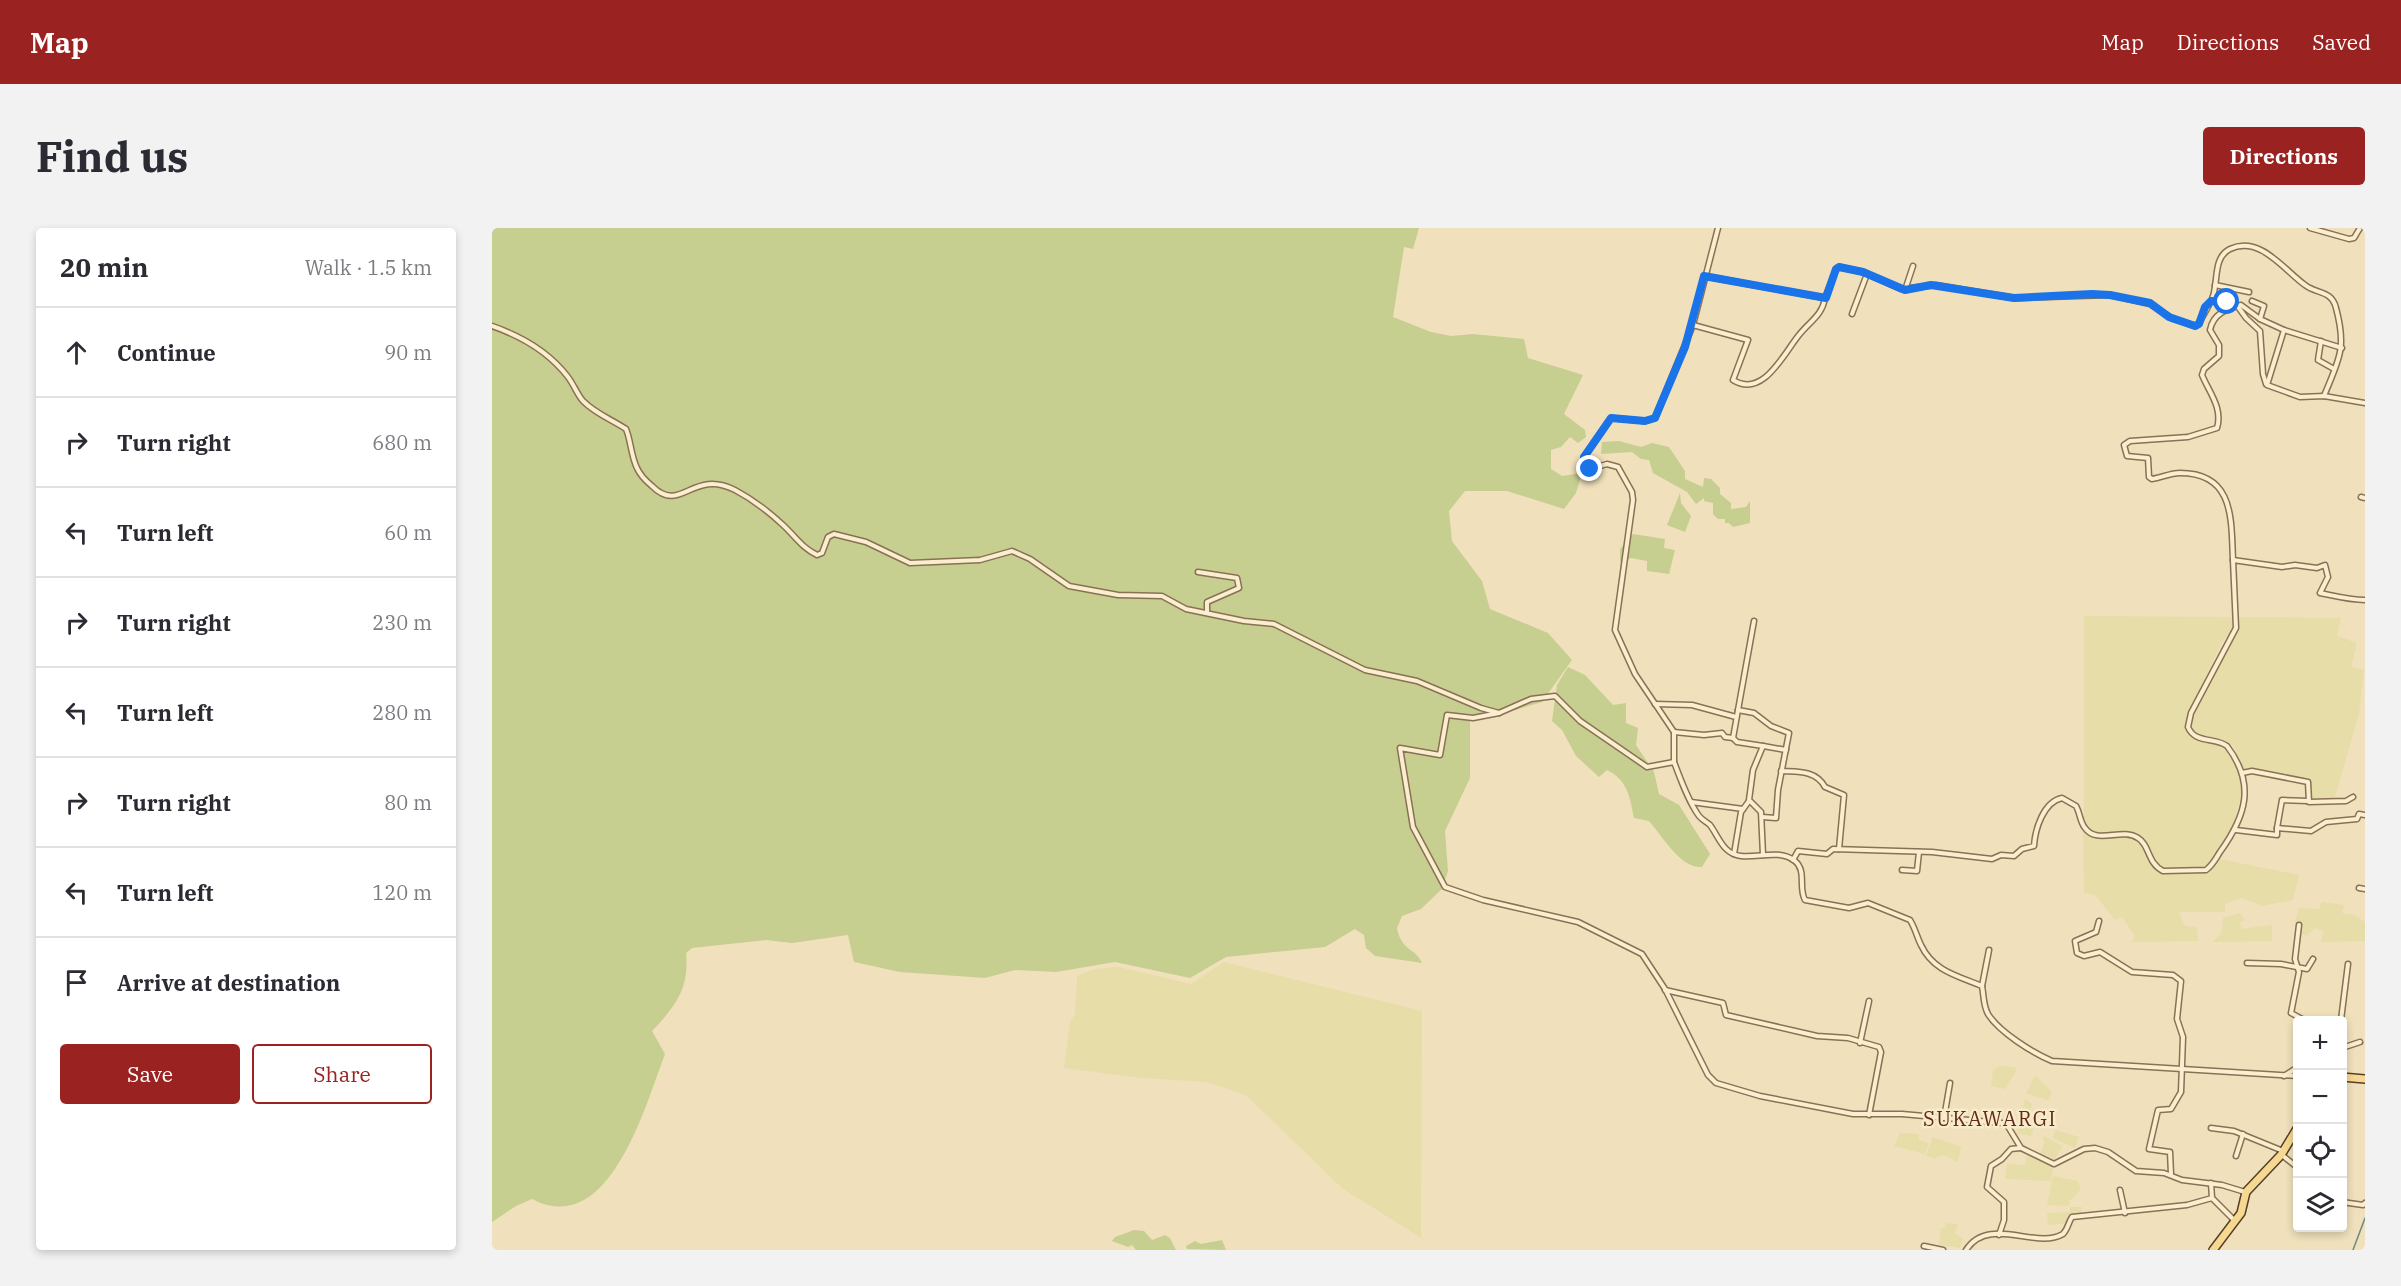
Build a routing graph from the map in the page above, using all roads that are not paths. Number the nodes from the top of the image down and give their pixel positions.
1 (1718, 228) edge
2 (2310, 228) edge
3 (2360, 228) edge
4 (1913, 266) dead end
5 (1867, 274) junction
6 (1704, 276) junction
7 (2215, 285) junction
8 (1905, 290) junction
9 (2249, 292) dead end
10 (1826, 298) junction
11 (2211, 301) junction
12 (2252, 301) dead end
13 (2238, 306) junction
14 (1852, 314) dead end
15 (2260, 319) junction
16 (1693, 324) junction
17 (492, 326) edge
18 (2284, 330) junction
19 (2321, 341) junction
20 (2342, 348) junction
21 (2334, 369) junction
22 (2267, 385) junction
23 (2324, 396) junction
24 (2365, 403) edge
25 (2233, 560) junction
26 (1198, 572) dead end
27 (2365, 600) edge
28 (1207, 612) junction
29 (1754, 621) dead end
30 (1655, 704) junction
31 (1738, 710) junction
32 (1499, 713) junction
33 (1736, 717) junction
34 (1674, 732) junction
35 (1732, 738) junction
36 (1762, 746) junction
37 (1786, 750) junction
38 (1674, 762) junction
39 (1781, 771) junction
40 (2242, 772) junction
41 (2353, 797) dead end
42 (1691, 801) junction
43 (1749, 801) junction
44 (2308, 801) junction
45 (1743, 809) junction
46 (2365, 815) edge
47 (1762, 817) junction
48 (2277, 828) junction
49 (2236, 830) junction
50 (1839, 849) junction
51 (1919, 852) junction
52 (1734, 854) junction
53 (1763, 855) junction
54 (1793, 860) junction
55 (1902, 870) dead end
56 (2359, 888) dead end
57 (2365, 889) edge
58 (2099, 921) dead end
59 (2299, 925) dead end
60 (1989, 950) dead end
61 (2313, 958) dead end
62 (2247, 963) dead end
63 (2348, 964) dead end
64 (2299, 969) junction
65 (1982, 986) junction
66 (1665, 990) junction
67 (1869, 1001) dead end
68 (2297, 1016) edge
69 (2343, 1016) edge
70 (1860, 1042) junction
71 (2360, 1042) dead end
72 (2347, 1047) edge
73 (2182, 1069) junction
74 (2293, 1070) edge
75 (2283, 1076) junction
76 (2293, 1076) edge
77 (2347, 1077) edge
78 (2365, 1079) edge
79 (1950, 1083) dead end
80 (1869, 1115) junction
81 (1944, 1118) junction
82 (2211, 1128) dead end
83 (2243, 1134) junction
84 (2293, 1135) edge
85 (2021, 1148) junction
86 (2282, 1153) junction
87 (2236, 1156) dead end
88 (2293, 1163) edge
89 (2171, 1174) junction
90 (2211, 1183) junction
91 (2120, 1190) dead end
92 (2246, 1192) junction
93 (2212, 1198) junction
94 (2347, 1203) edge
95 (2365, 1203) edge
96 (2125, 1213) junction
97 (2235, 1221) junction
98 (1999, 1235) junction
99 (1924, 1246) dead end
100 (1943, 1250) edge
101 (1966, 1250) edge
102 (2213, 1250) edge

1 - 6 street
2 - 3 street
4 - 8 street
5 - 8 street
5 - 10 street
5 - 14 street
6 - 10 street
6 - 16 street
7 - 9 street
7 - 11 street
7 - 20 street
8 - 11 street
10 - 16 street
11 - 13 street
12 - 15 street
13 - 15 street
13 - 22 street
13 - 25 street
15 - 18 street
16 - 30 street
17 - 28 street
18 - 19 street
18 - 22 street
19 - 20 street
19 - 21 street
20 - 21 street
21 - 23 street
22 - 23 street
23 - 24 street
25 - 27 street
25 - 40 street
26 - 28 street
28 - 32 street
29 - 31 street
30 - 33 street
30 - 34 street
31 - 33 street
31 - 37 street
32 - 38 street
32 - 66 street
33 - 35 street
34 - 35 street
34 - 38 street
35 - 36 street
36 - 37 street
36 - 43 street
37 - 39 street
38 - 42 street
39 - 47 street
39 - 50 street
40 - 44 street
40 - 49 street
41 - 44 street
42 - 45 street
42 - 52 street
43 - 45 street
43 - 47 street
44 - 48 street
45 - 52 street
46 - 48 street
47 - 53 street
48 - 49 street
49 - 51 street
50 - 51 street
50 - 54 street
51 - 55 street
52 - 53 street
53 - 54 street
54 - 65 street
56 - 57 street
58 - 73 street
59 - 64 street
60 - 65 street
61 - 64 street
62 - 64 street
63 - 69 street
64 - 68 street
65 - 73 street
66 - 70 street
66 - 80 street
67 - 70 street
70 - 80 street
71 - 72 street
73 - 75 street
73 - 89 street
74 - 75 street
75 - 76 street
77 - 78 main road
79 - 81 street
80 - 81 street
81 - 85 street
82 - 83 street
83 - 86 street
83 - 87 street
84 - 86 main road
85 - 89 street
85 - 98 street
86 - 88 street
86 - 92 main road
89 - 90 street
90 - 92 street
90 - 93 street
91 - 96 street
92 - 97 main road
93 - 96 street
93 - 97 street
94 - 95 street
96 - 98 street
97 - 102 main road
98 - 101 street
99 - 100 street

